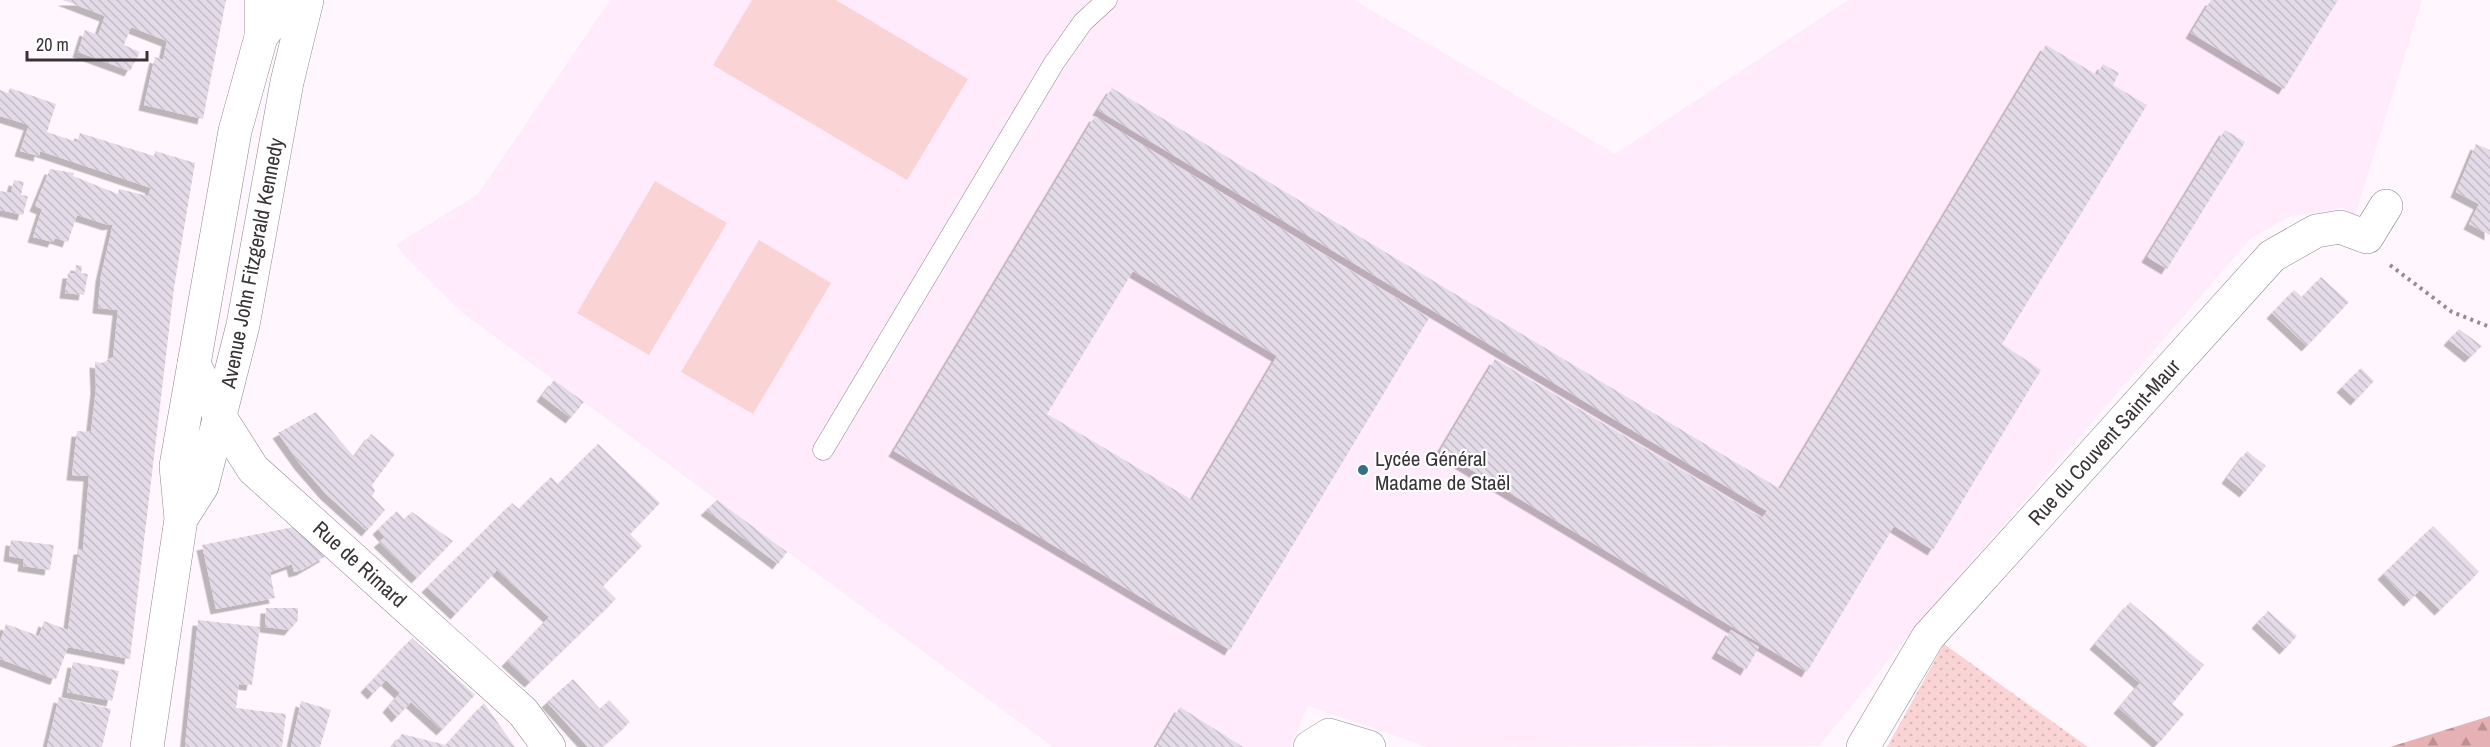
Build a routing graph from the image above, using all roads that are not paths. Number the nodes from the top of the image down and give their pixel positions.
1 (261, 0) edge
2 (288, 0) edge
3 (307, 0) edge
4 (1107, 0) edge
5 (261, 37) junction
6 (2386, 206) dead end
7 (194, 364) junction
8 (220, 417) junction
9 (823, 450) dead end
10 (181, 519) junction
11 (147, 747) edge
12 (549, 747) edge
13 (1310, 747) edge
14 (1369, 747) edge
15 (1863, 747) edge

1 - 5 street
2 - 5 street
3 - 8 street, Avenue John Fitzgerald Kennedy
4 - 9 lane
5 - 7 street, Avenue John Fitzgerald Kennedy
6 - 15 street, Rue du Couvent Saint-Maur
7 - 8 street, Rue de Rimard
7 - 10 street, Avenue John Fitzgerald Kennedy
8 - 10 street, Avenue John Fitzgerald Kennedy
8 - 12 street, Rue de Rimard
10 - 11 street, Avenue John Fitzgerald Kennedy
13 - 14 street

